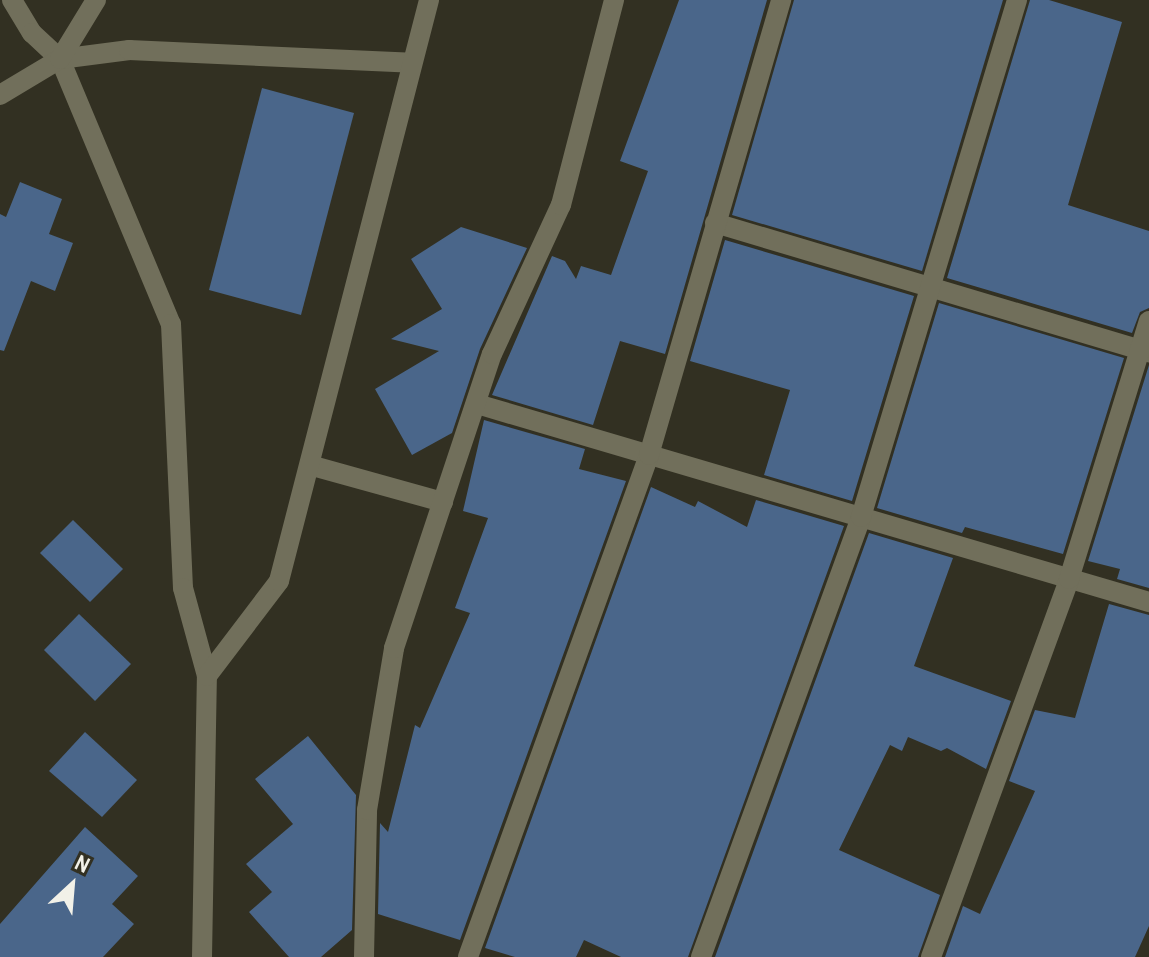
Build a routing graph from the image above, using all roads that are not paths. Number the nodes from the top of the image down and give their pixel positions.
1 (12, 0) edge
2 (96, 0) edge
3 (429, 0) edge
4 (614, 0) edge
5 (781, 0) edge
6 (1017, 0) edge
7 (60, 59) junction
8 (412, 63) junction
9 (0, 95) edge
10 (715, 223) junction
11 (932, 288) junction
12 (1149, 321) edge
13 (1145, 351) edge
14 (477, 404) junction
15 (649, 455) junction
16 (313, 466) junction
17 (443, 502) junction
18 (861, 517) junction
19 (1069, 579) junction
20 (1149, 602) edge
21 (207, 676) junction
22 (202, 957) edge
23 (364, 957) edge
24 (468, 957) edge
25 (701, 957) edge
26 (931, 957) edge

1 - 7 street
2 - 7 street
3 - 8 street
4 - 14 street
5 - 10 street
6 - 11 street
7 - 8 street
7 - 9 street
7 - 21 street
8 - 16 street
10 - 11 street
10 - 15 street
11 - 13 street
11 - 18 street
12 - 13 street
13 - 19 street
14 - 15 street
14 - 17 street
15 - 18 street
15 - 24 street
16 - 17 street
16 - 21 street
17 - 23 street
18 - 19 street
18 - 25 street
19 - 20 street
19 - 26 street
21 - 22 street

